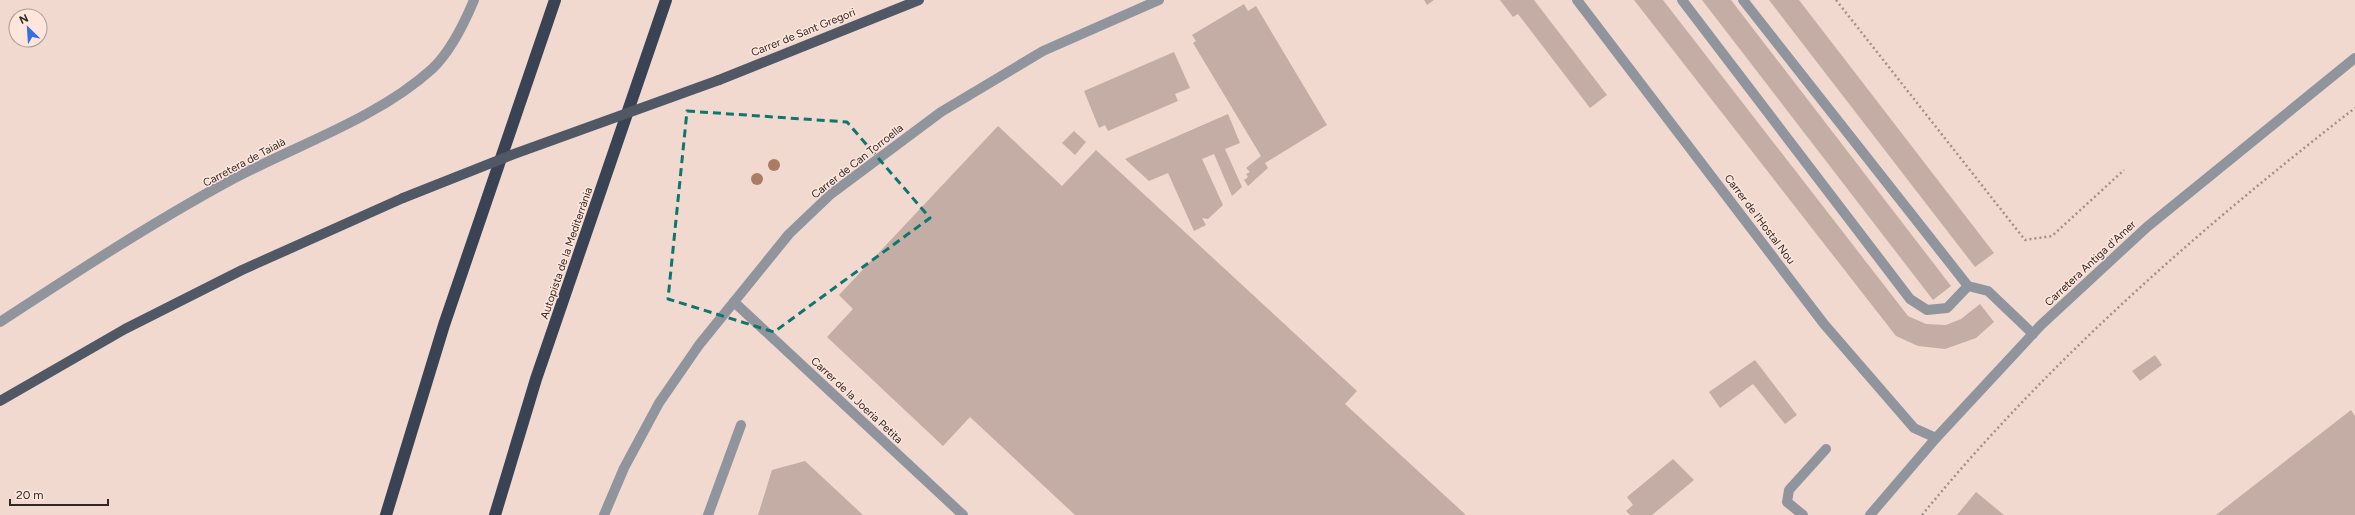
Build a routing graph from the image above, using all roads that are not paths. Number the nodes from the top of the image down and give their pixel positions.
1 (474, 0) edge
2 (555, 0) edge
3 (666, 0) edge
4 (919, 0) edge
5 (1159, 0) edge
6 (1577, 0) edge
7 (1682, 0) edge
8 (1743, 0) edge
9 (2355, 58) edge
10 (1968, 286) junction
11 (734, 302) junction
12 (0, 322) edge
13 (2033, 334) junction
14 (0, 401) edge
15 (741, 426) dead end
16 (1936, 438) junction
17 (1826, 449) dead end
18 (386, 515) edge
19 (495, 515) edge
20 (604, 515) edge
21 (708, 515) edge
22 (963, 515) edge
23 (1803, 515) edge
24 (1870, 515) edge

1 - 12 street, Carretera de Taialà
2 - 18 highway
3 - 19 highway, Autopista de la Mediterrània
4 - 14 main road, Carrer de Sant Gregori, bridge
5 - 11 street, Carrer de Can Torroella
6 - 16 street, Carrer de l'Hostal Nou
7 - 10 street
8 - 10 street
9 - 13 street, Carretera Antiga d'Amer
10 - 13 street
11 - 20 street, Carrer de Can Torroella
11 - 22 street, Carrer de la Joeria Petita
13 - 16 street, Carretera Antiga d'Amer
15 - 21 street
16 - 24 street, Carretera Antiga d'Amer
17 - 23 street

